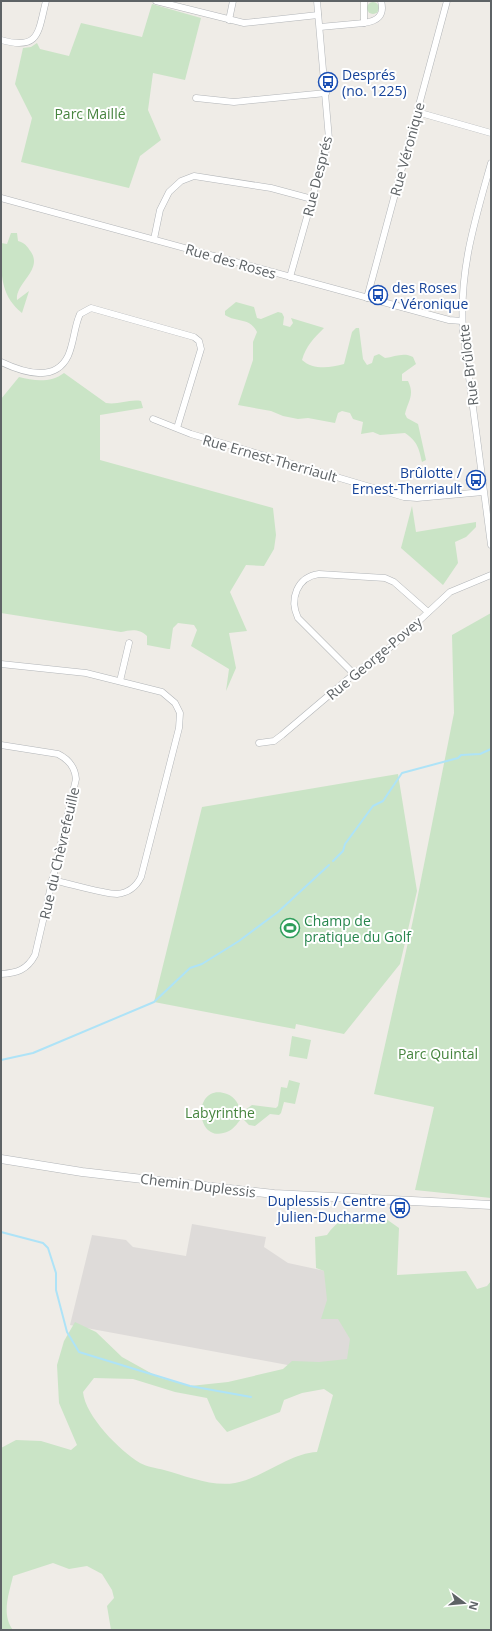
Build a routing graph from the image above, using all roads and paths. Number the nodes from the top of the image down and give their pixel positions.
1 (46, 1) edge
2 (156, 1) edge
3 (233, 1) edge
4 (317, 1) edge
5 (364, 1) edge
6 (381, 1) edge
7 (447, 1) edge
8 (318, 15) junction
9 (228, 20) junction
10 (364, 23) junction
11 (320, 27) junction
12 (1, 40) edge
13 (326, 93) junction
14 (196, 98) dead end
15 (417, 112) junction
16 (491, 133) edge
17 (491, 163) edge
18 (1, 198) edge
19 (312, 200) junction
20 (154, 239) junction
21 (290, 277) junction
22 (367, 298) junction
23 (462, 321) junction
24 (1, 362) edge
25 (153, 419) dead end
26 (177, 428) junction
27 (483, 492) junction
28 (491, 545) edge
29 (491, 575) edge
30 (428, 612) junction
31 (129, 643) dead end
32 (1, 664) edge
33 (354, 674) junction
34 (120, 681) junction
35 (259, 743) dead end
36 (1, 745) edge
37 (52, 880) junction
38 (1, 974) edge
39 (1, 1159) edge
40 (491, 1205) edge

1 - 12 street
2 - 9 street
3 - 9 street
4 - 8 street, Rue Després
5 - 10 street
6 - 10 street
7 - 15 street, Rue Véronique
8 - 9 street
8 - 11 street, Rue Després
10 - 11 street
11 - 13 street, Rue Després
13 - 14 street
13 - 19 street, Rue Després
15 - 16 street
15 - 22 street, Rue Véronique
17 - 23 street, Rue Brûlotte
18 - 20 street, Rue des Roses
19 - 20 street
19 - 21 street, Rue Després
20 - 21 street, Rue des Roses
21 - 22 street, Rue des Roses
22 - 23 street, Rue des Roses
23 - 27 street, Rue Brûlotte
24 - 26 street
25 - 26 street, Rue Ernest-Therriault
26 - 27 street, Rue Ernest-Therriault
27 - 28 street, Rue Brûlotte
29 - 30 street, Rue George-Povey
30 - 33 street, Rue George-Povey
30 - 33 street
31 - 34 street
32 - 34 street
33 - 35 street, Rue George-Povey
34 - 37 street
36 - 37 street, Rue du Chèvrefeuille
37 - 38 street, Rue du Chèvrefeuille
39 - 40 street, Chemin Duplessis

